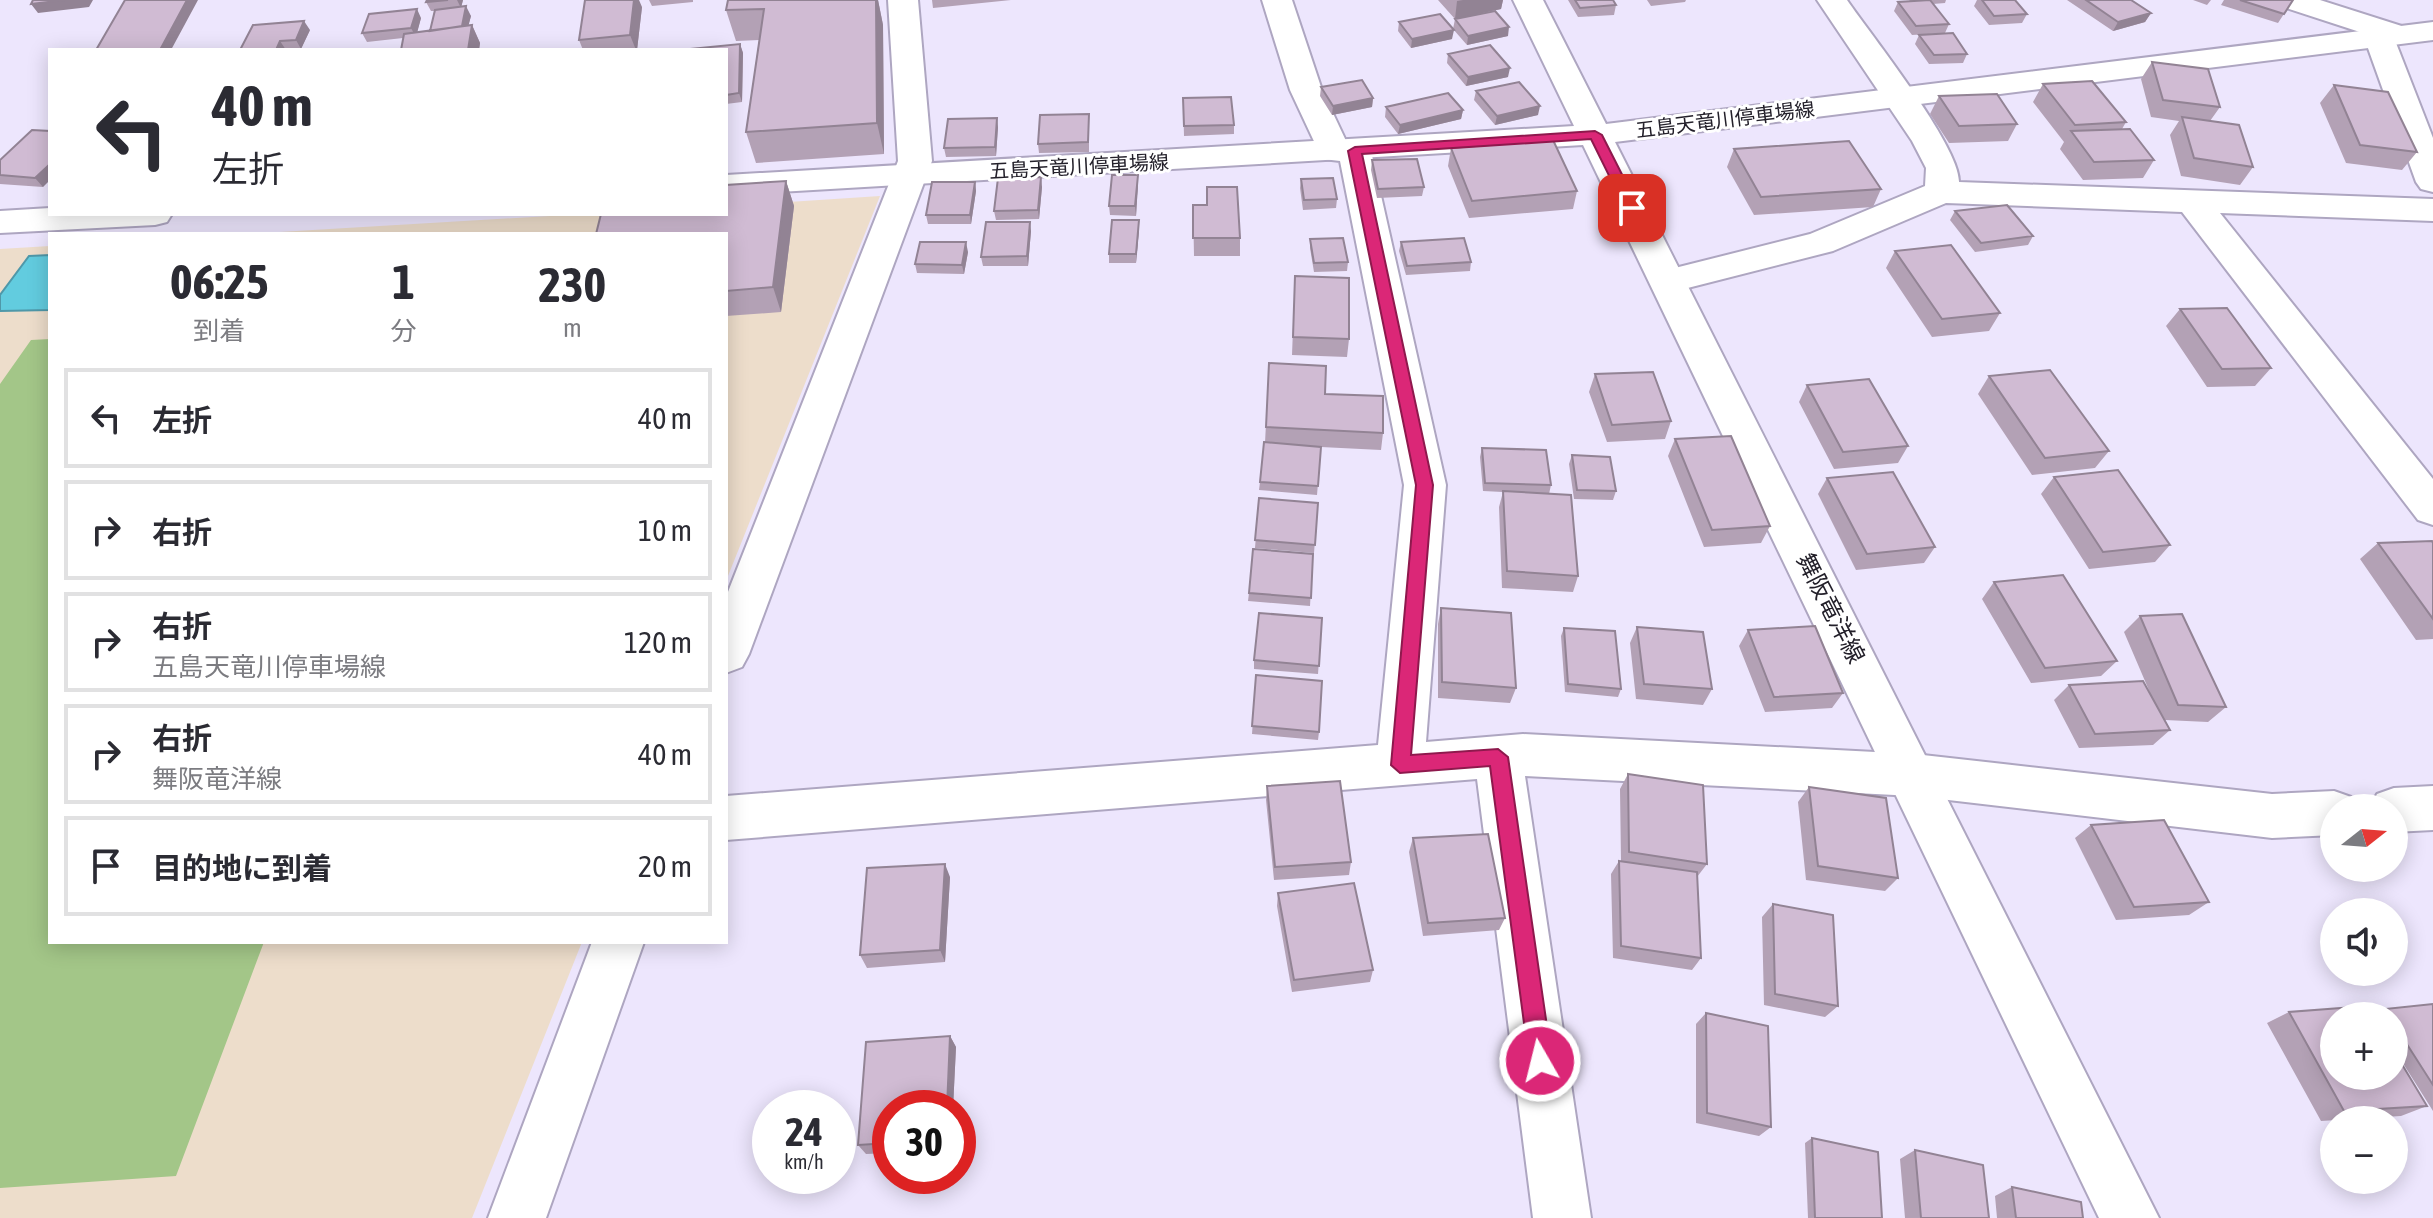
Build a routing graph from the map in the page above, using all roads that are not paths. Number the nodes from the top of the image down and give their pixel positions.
1 (903, 0) edge
2 (1277, 0) edge
3 (1528, 0) edge
4 (1832, 0) edge
5 (2290, 0) edge
6 (2433, 31) edge
7 (2389, 36) junction
8 (1897, 97) junction
9 (2422, 126) edge
10 (1595, 135) junction
11 (1345, 151) junction
12 (907, 176) junction
13 (2433, 182) edge
14 (728, 185) edge
15 (1942, 192) junction
16 (2192, 201) junction
17 (2433, 210) edge
18 (116, 216) edge
19 (0, 222) edge
20 (1668, 281) junction
21 (2433, 509) edge
22 (728, 649) edge
23 (1498, 757) junction
24 (1400, 765) junction
25 (1914, 775) junction
26 (2433, 808) edge
27 (2408, 809) edge
28 (2320, 814) edge
29 (728, 818) edge
30 (617, 944) edge
31 (1566, 1217) edge
32 (517, 1218) edge
33 (2130, 1218) edge

1 - 12 street
2 - 11 street
3 - 10 street, 舞阪竜洋線
4 - 8 street
5 - 7 street
6 - 7 street, 五島天竜川停車場線
7 - 8 street, 五島天竜川停車場線
7 - 9 street
8 - 10 street, 五島天竜川停車場線
8 - 15 street
9 - 13 street
10 - 11 street, 五島天竜川停車場線
10 - 20 street, 舞阪竜洋線
11 - 12 street, 五島天竜川停車場線
11 - 24 street
12 - 14 street, 五島天竜川停車場線
12 - 22 street
15 - 16 street
15 - 20 street
16 - 17 street
16 - 21 street
18 - 19 street
20 - 25 street, 舞阪竜洋線
23 - 24 street
23 - 25 street
23 - 31 street
24 - 29 street
25 - 28 street
25 - 33 street, 舞阪竜洋線
26 - 27 street
30 - 32 street

